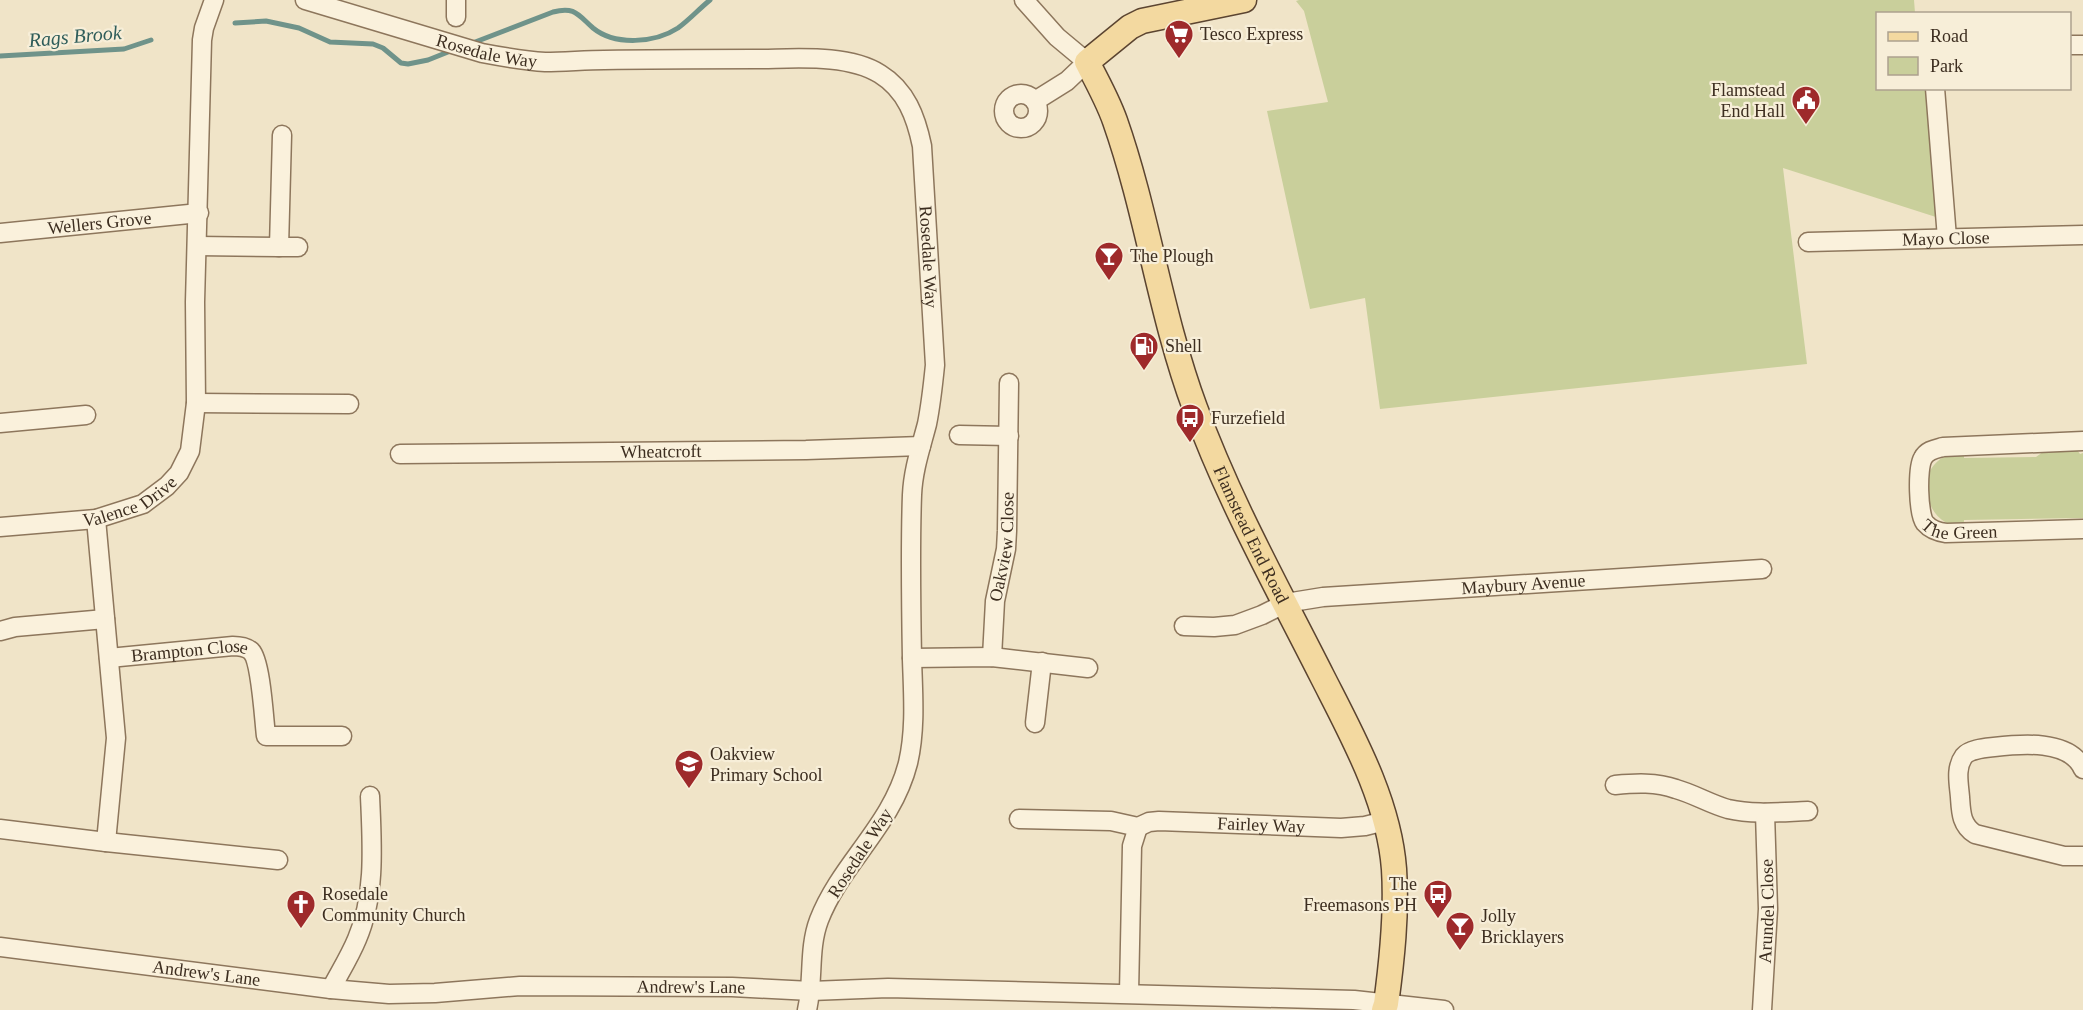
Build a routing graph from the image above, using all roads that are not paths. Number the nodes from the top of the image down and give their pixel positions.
1 (214, 0) edge
2 (305, 0) edge
3 (1024, 0) edge
4 (1244, 0) edge
5 (1086, 62) junction
6 (1935, 90) edge
7 (1035, 101) dead end
8 (282, 135) dead end
9 (199, 213) junction
10 (0, 233) edge
11 (2083, 235) edge
12 (1947, 238) junction
13 (1808, 242) dead end
14 (197, 246) junction
15 (279, 246) junction
16 (298, 247) dead end
17 (1009, 383) dead end
18 (196, 403) junction
19 (349, 404) dead end
20 (87, 415) dead end
21 (0, 423) edge
22 (959, 435) dead end
23 (1009, 436) junction
24 (2083, 441) edge
25 (921, 446) junction
26 (400, 454) dead end
27 (96, 519) junction
28 (0, 526) edge
29 (2083, 529) edge
30 (1762, 569) dead end
31 (1286, 603) junction
32 (105, 619) junction
33 (1184, 626) dead end
34 (0, 631) edge
35 (992, 657) junction
36 (109, 658) junction
37 (912, 658) junction
38 (1042, 662) junction
39 (1088, 668) dead end
40 (1035, 723) dead end
41 (342, 736) dead end
42 (2083, 769) edge
43 (1615, 785) dead end
44 (370, 796) dead end
45 (1808, 811) dead end
46 (1765, 813) junction
47 (1019, 819) dead end
48 (1385, 820) junction
49 (1138, 827) junction
50 (0, 829) edge
51 (106, 842) junction
52 (2083, 856) edge
53 (278, 860) dead end
54 (0, 947) edge
55 (331, 989) junction
56 (811, 991) junction
57 (1129, 993) junction
58 (1385, 1007) edge
59 (807, 1010) edge
60 (1444, 1010) edge
61 (1762, 1010) edge

1 - 9 street, Valence Drive
2 - 25 street, Rosedale Way
3 - 5 street
4 - 5 main road
5 - 7 street
5 - 31 main road, Flamstead End Road
6 - 12 street
8 - 15 street
9 - 10 street, Wellers Grove
9 - 14 street, Valence Drive
11 - 12 street, Mayo Close
12 - 13 street, Mayo Close
14 - 15 street
14 - 18 street, Valence Drive
15 - 16 street
17 - 23 street, Oakview Close
18 - 19 street
18 - 27 street, Valence Drive
20 - 21 street
22 - 23 street
23 - 35 street, Oakview Close
24 - 29 street, The Green
25 - 26 street, Wheatcroft
25 - 37 street, Rosedale Way
27 - 28 street, Valence Drive
27 - 32 street, Brampton Close
30 - 31 street, Maybury Avenue
31 - 33 street
31 - 48 main road, Flamstead End Road
32 - 34 street
32 - 36 street, Brampton Close
35 - 37 street
35 - 38 street
36 - 41 street, Brampton Close
36 - 51 street, Brampton Close
37 - 56 street, Rosedale Way
38 - 39 street
38 - 40 street
42 - 52 street
43 - 46 street
44 - 55 street
45 - 46 street
46 - 61 street, Arundel Close
47 - 49 street, Fairley Way
48 - 49 street, Fairley Way
48 - 58 main road, Flamstead End Road
49 - 57 street
50 - 51 street
51 - 53 street
54 - 55 street, Andrew's Lane
55 - 56 street, Andrew's Lane
56 - 57 street, Andrew's Lane
56 - 59 street, Rosedale Way
57 - 58 street, Andrew's Lane
58 - 60 street, Andrew's Lane

